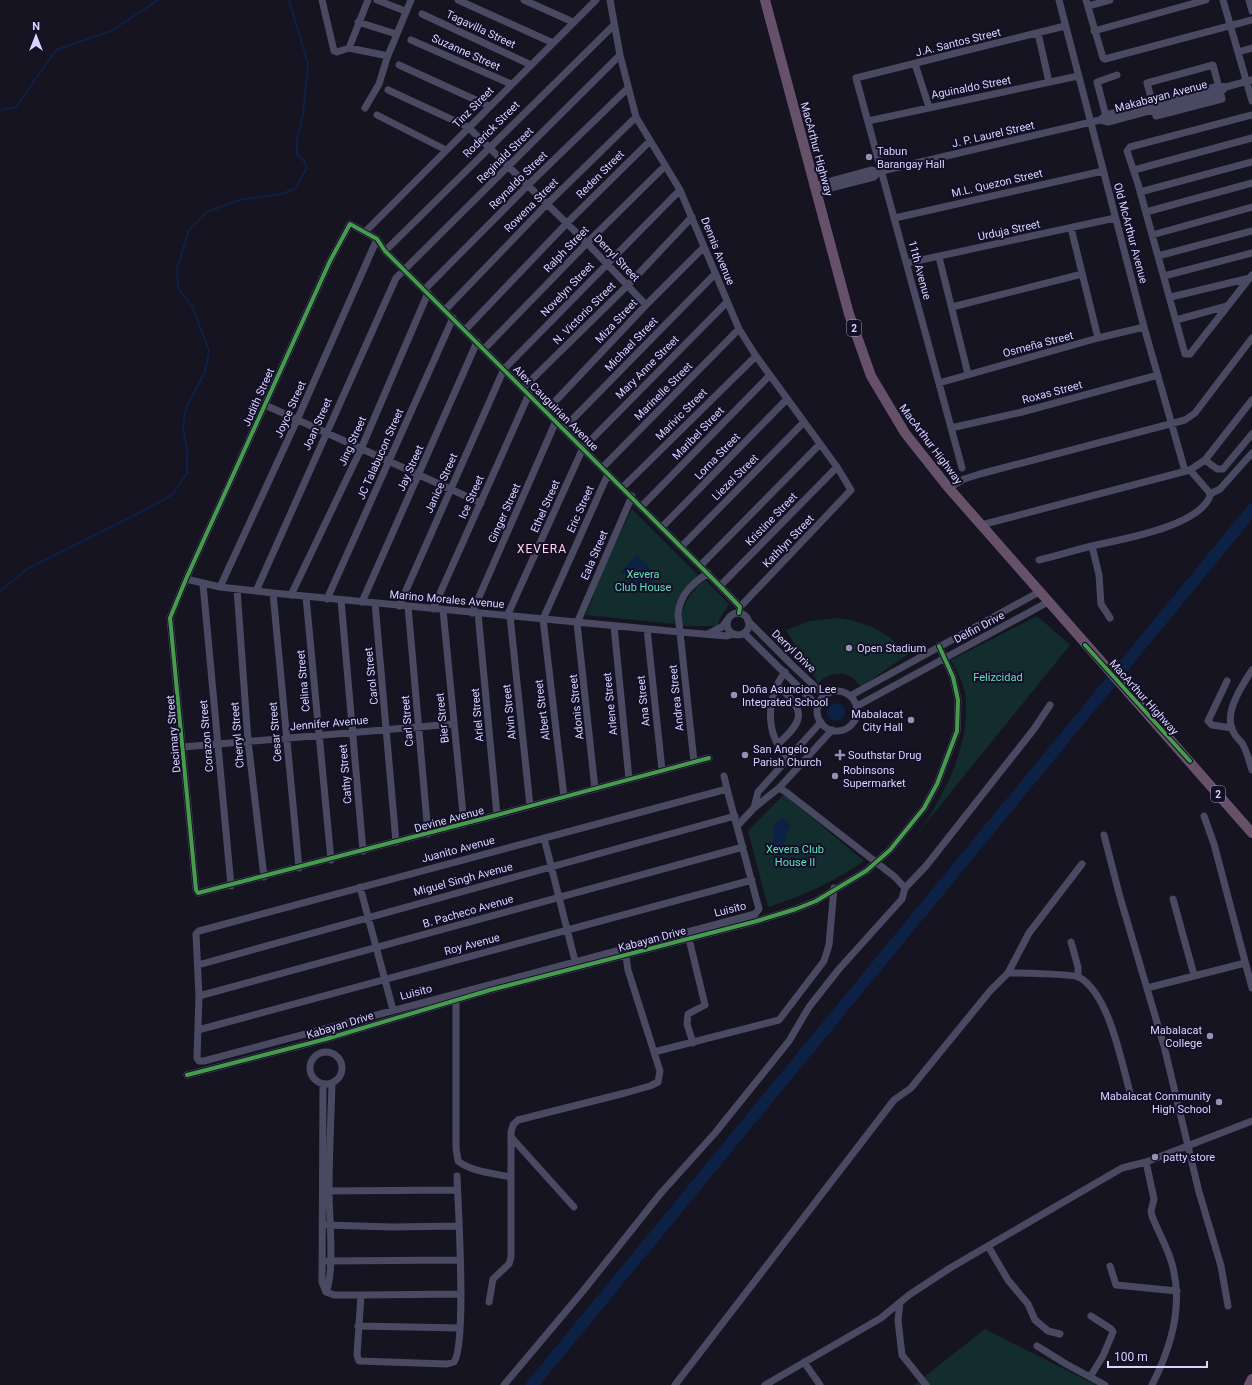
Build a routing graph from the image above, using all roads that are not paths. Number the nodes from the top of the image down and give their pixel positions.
1 (322, 0) edge
2 (368, 0) edge
3 (377, 0) edge
4 (411, 0) edge
5 (458, 0) edge
6 (524, 0) edge
7 (610, 0) edge
8 (765, 0) edge
9 (1059, 0) edge
10 (1110, 0) edge
11 (1206, 0) edge
12 (1223, 0) edge
13 (1249, 0) edge
14 (594, 1) edge
15 (1087, 3) edge
16 (405, 11) junction
17 (1252, 11) edge
18 (422, 14) dead end
19 (1252, 20) edge
20 (358, 22) junction
21 (573, 22) junction
22 (614, 24) junction
23 (1230, 25) junction
24 (1066, 26) junction
25 (1094, 31) junction
26 (1038, 33) junction
27 (396, 34) junction
28 (411, 40) dead end
29 (552, 43) junction
30 (349, 48) junction
31 (1252, 48) edge
32 (1238, 52) junction
33 (620, 55) junction
34 (388, 56) junction
35 (915, 64) junction
36 (399, 65) dead end
37 (531, 65) junction
38 (1117, 75) dead end
39 (1078, 76) junction
40 (856, 78) joint
41 (1249, 81) edge
42 (1049, 82) junction
43 (511, 84) junction
44 (628, 88) junction
45 (1222, 88) junction
46 (388, 90) dead end
47 (1252, 101) edge
48 (489, 106) junction
49 (1154, 106) junction
50 (929, 107) junction
51 (365, 108) dead end
52 (377, 115) dead end
53 (1252, 115) edge
54 (636, 117) junction
55 (1104, 119) junction
56 (868, 121) junction
57 (1090, 122) junction
58 (468, 127) junction
59 (1252, 138) edge
60 (650, 141) junction
61 (489, 146) junction
62 (446, 150) junction
63 (1252, 162) edge
64 (509, 166) junction
65 (665, 166) junction
66 (1134, 170) junction
67 (1103, 171) junction
68 (880, 172) junction
69 (1252, 183) edge
70 (528, 185) junction
71 (814, 189) junction
72 (680, 190) junction
73 (1140, 192) junction
74 (546, 205) junction
75 (1252, 207) edge
76 (1146, 212) junction
77 (692, 217) junction
78 (895, 218) junction
79 (1115, 218) junction
80 (350, 224) joint
81 (567, 224) junction
82 (1071, 228) junction
83 (366, 231) junction
84 (1252, 231) edge
85 (1152, 235) junction
86 (377, 239) junction
87 (587, 243) junction
88 (704, 247) junction
89 (386, 251) junction
90 (1252, 254) edge
91 (1158, 256) junction
92 (939, 257) junction
93 (606, 264) junction
94 (907, 264) junction
95 (404, 269) junction
96 (715, 274) junction
97 (1082, 274) junction
98 (1164, 276) junction
99 (1251, 276) edge
100 (628, 285) junction
101 (427, 291) junction
102 (1170, 297) junction
103 (727, 302) junction
104 (646, 305) junction
105 (1227, 306) junction
106 (952, 307) junction
107 (445, 310) junction
108 (453, 318) junction
109 (1176, 320) junction
110 (1144, 327) junction
111 (465, 330) junction
112 (739, 330) junction
113 (1098, 338) junction
114 (1252, 338) edge
115 (477, 342) junction
116 (484, 350) junction
117 (756, 356) junction
118 (504, 369) junction
119 (968, 374) junction
120 (770, 375) junction
121 (1158, 375) junction
122 (939, 383) junction
123 (523, 388) junction
124 (529, 394) junction
125 (787, 399) junction
126 (1252, 400) edge
127 (264, 405) junction
128 (546, 411) junction
129 (297, 420) junction
130 (556, 421) junction
131 (804, 422) junction
132 (1172, 425) junction
133 (951, 428) junction
134 (563, 429) junction
135 (325, 433) junction
136 (1252, 434) edge
137 (820, 444) junction
138 (583, 448) junction
139 (361, 449) junction
140 (1252, 453) edge
141 (1205, 460) junction
142 (389, 462) junction
143 (837, 467) junction
144 (602, 468) junction
145 (962, 468) dead end
146 (1187, 470) junction
147 (608, 474) junction
148 (419, 475) junction
149 (622, 488) junction
150 (949, 488) junction
151 (451, 489) junction
152 (851, 490) joint
153 (1210, 494) junction
154 (632, 496) junction
155 (481, 503) junction
156 (641, 507) junction
157 (981, 525) junction
158 (662, 527) junction
159 (1092, 546) junction
160 (681, 547) junction
161 (1039, 560) dead end
162 (700, 566) junction
163 (708, 573) junction
164 (186, 579) junction
165 (203, 584) junction
166 (720, 586) junction
167 (220, 587) junction
168 (237, 589) junction
169 (256, 591) junction
170 (1039, 592) junction
171 (273, 593) junction
172 (291, 595) junction
173 (306, 597) junction
174 (327, 599) junction
175 (341, 600) junction
176 (362, 602) junction
177 (1048, 602) junction
178 (375, 603) junction
179 (399, 606) junction
180 (408, 606) junction
181 (433, 609) junction
182 (443, 610) junction
183 (740, 610) junction
184 (475, 613) junction
185 (509, 616) junction
186 (1110, 618) dead end
187 (543, 619) junction
188 (728, 619) junction
189 (748, 621) junction
190 (577, 623) junction
191 (614, 626) junction
192 (647, 629) junction
193 (680, 632) junction
194 (744, 633) junction
195 (708, 634) junction
196 (734, 634) junction
197 (939, 646) junction
198 (945, 658) junction
199 (1252, 670) edge
200 (785, 672) junction
201 (1227, 681) dead end
202 (777, 685) junction
203 (825, 696) junction
204 (850, 696) junction
205 (818, 706) junction
206 (857, 706) junction
207 (1050, 706) dead end
208 (821, 722) junction
209 (453, 724) junction
210 (419, 727) junction
211 (1232, 728) junction
212 (387, 729) junction
213 (832, 730) junction
214 (353, 732) junction
215 (319, 735) junction
216 (287, 738) junction
217 (248, 741) junction
218 (217, 744) junction
219 (778, 744) junction
220 (183, 747) junction
221 (709, 758) dead end
222 (789, 758) junction
223 (694, 762) junction
224 (662, 770) junction
225 (1252, 770) edge
226 (724, 776) dead end
227 (629, 779) junction
228 (596, 788) junction
229 (779, 788) junction
230 (728, 789) junction
231 (564, 797) junction
232 (530, 806) junction
233 (754, 808) junction
234 (497, 815) junction
235 (735, 816) junction
236 (1204, 816) dead end
237 (464, 824) junction
238 (737, 826) junction
239 (1252, 833) edge
240 (428, 834) junction
241 (1104, 835) dead end
242 (544, 838) junction
243 (396, 842) junction
244 (743, 847) junction
245 (363, 851) junction
246 (331, 860) junction
247 (877, 861) junction
248 (1082, 864) dead end
249 (552, 866) junction
250 (299, 868) junction
251 (264, 877) junction
252 (752, 880) junction
253 (231, 886) junction
254 (360, 887) junction
255 (834, 888) junction
256 (905, 888) junction
257 (196, 890) joint
258 (558, 897) junction
259 (1173, 899) dead end
260 (368, 916) junction
261 (568, 930) junction
262 (196, 934) joint
263 (689, 939) junction
264 (1071, 942) dead end
265 (377, 949) junction
266 (626, 956) junction
267 (575, 961) junction
268 (1245, 963) junction
269 (198, 964) junction
270 (1008, 973) junction
271 (1194, 975) junction
272 (1078, 977) junction
273 (384, 979) junction
274 (1147, 988) junction
275 (1252, 988) edge
276 (199, 996) junction
277 (456, 1000) junction
278 (393, 1010) junction
279 (325, 1028) junction
280 (198, 1030) junction
281 (326, 1039) junction
282 (693, 1043) junction
283 (327, 1052) junction
284 (654, 1052) junction
285 (186, 1075) dead end
286 (332, 1083) junction
287 (323, 1084) junction
288 (1131, 1096) dead end
289 (323, 1109) junction
290 (332, 1109) junction
291 (1252, 1121) edge
292 (511, 1137) junction
293 (1189, 1146) junction
294 (1146, 1162) junction
295 (326, 1165) junction
296 (457, 1176) dead end
297 (510, 1177) junction
298 (457, 1190) junction
299 (326, 1191) junction
300 (574, 1207) dead end
301 (327, 1225) junction
302 (459, 1226) junction
303 (988, 1246) junction
304 (459, 1260) junction
305 (326, 1261) junction
306 (1110, 1266) dead end
307 (1177, 1291) junction
308 (460, 1294) junction
309 (360, 1295) junction
310 (489, 1302) dead end
311 (900, 1303) junction
312 (1228, 1306) dead end
313 (1091, 1316) dead end
314 (358, 1326) junction
315 (460, 1328) junction
316 (1060, 1334) dead end
317 (1037, 1346) dead end
318 (804, 1362) junction
319 (1090, 1377) junction
320 (1252, 1379) edge
321 (504, 1385) edge
322 (675, 1385) edge
323 (765, 1385) edge
324 (820, 1385) edge
325 (926, 1385) edge
326 (1105, 1385) edge
327 (1152, 1385) edge
328 (1250, 1385) edge

1 - 30 street
2 - 20 street
3 - 16 street
4 - 16 street
5 - 29 street
6 - 21 street
7 - 22 street, Dennis Avenue
8 - 71 highway, MacArthur Highway / 2
9 - 24 street, Old McArthur Avenue
10 - 15 street
11 - 25 street
12 - 23 street
13 - 17 street
14 - 21 street, Tinz Street
15 - 25 street
16 - 27 street
18 - 37 street, Tagavilla Street
19 - 23 street
20 - 27 street
20 - 30 street
21 - 29 street, Tinz Street
22 - 33 street, Dennis Avenue
22 - 61 street, Roderick Street
23 - 25 street
23 - 32 street
24 - 26 street, J.A. Santos Street
24 - 39 street, Old McArthur Avenue
26 - 35 street, J.A. Santos Street
26 - 42 street
27 - 34 street
28 - 43 street, Suzanne Street
29 - 37 street, Tinz Street
30 - 34 street
31 - 32 street
32 - 41 street
33 - 44 street, Dennis Avenue
33 - 64 street, Reginald Street
34 - 51 street
35 - 40 street, J.A. Santos Street
35 - 50 street
36 - 48 street
37 - 43 street, Tinz Street
38 - 55 street
39 - 42 street, Aguinaldo Street
39 - 57 street, Old McArthur Avenue
40 - 56 street, 11th Avenue
41 - 45 street, Makabayan Avenue
41 - 47 street
42 - 50 street, Aguinaldo Street
43 - 48 street, Tinz Street
44 - 54 street, Dennis Avenue
44 - 70 street, Reynaldo Street
45 - 49 street, Makabayan Avenue
45 - 49 street
45 - 49 street
46 - 58 street, Derryl Street
48 - 58 street, Tinz Street
49 - 55 street, Makabayan Avenue
50 - 56 street, Aguinaldo Street
52 - 62 street
53 - 66 street
54 - 60 street, Dennis Avenue
54 - 74 street, Rowena Street
55 - 57 street, Makabayan Avenue
56 - 68 street, 11th Avenue
57 - 67 street, Old McArthur Avenue
57 - 68 street, J. P. Laurel Street
58 - 61 street, Derryl Street
58 - 62 street, Tinz Street
59 - 66 street
60 - 65 street, Dennis Avenue
60 - 81 street, Reden Street
61 - 64 street, Derryl Street
61 - 89 street, Roderick Street
62 - 83 street, Tinz Street
63 - 73 street
64 - 70 street, Derryl Street
64 - 95 street, Reginald Street
65 - 72 street, Dennis Avenue
65 - 87 street, Ralph Street
66 - 73 street
67 - 78 street, M.L. Quezon Street
67 - 79 street, Old McArthur Avenue
68 - 71 street, J. P. Laurel Street
68 - 78 street, 11th Avenue
69 - 76 street
70 - 74 street, Derryl Street
70 - 101 street, Reynaldo Street
71 - 150 highway, MacArthur Highway / 2
72 - 77 street, Dennis Avenue
72 - 93 street, Novelyn Street
73 - 76 street
74 - 81 street, Derryl Street
74 - 107 street, Rowena Street
75 - 85 street
76 - 85 street
77 - 88 street, Dennis Avenue
77 - 100 street, N. Victorio Street
78 - 94 street, 11th Avenue
79 - 82 street, Urduja Street
79 - 110 street, Old McArthur Avenue
80 - 83 street, Alex Cauguirian Avenue
80 - 127 street, Judith Street
81 - 87 street, Derryl Street
81 - 111 street, Reden Street
82 - 92 street, Urduja Street
82 - 97 street
83 - 86 street, Alex Cauguirian Avenue
84 - 91 street
85 - 91 street
86 - 89 street, Alex Cauguirian Avenue
86 - 129 street, Joyce Street
87 - 93 street, Derryl Street
87 - 116 street, Ralph Street
88 - 96 street, Dennis Avenue
88 - 104 street, Miza Street
89 - 95 street, Alex Cauguirian Avenue
90 - 98 street
91 - 98 street
92 - 94 street, Urduja Street
92 - 106 street
93 - 100 street, Derryl Street
93 - 118 street, Novelyn Street
94 - 122 street, 11th Avenue
95 - 101 street, Alex Cauguirian Avenue
95 - 135 street, Joan Street
96 - 103 street, Dennis Avenue
96 - 134 street, Michael Street
97 - 106 street
97 - 113 street
98 - 102 street
99 - 102 street
99 - 105 street
100 - 104 street, Derryl Street
100 - 123 street, N. Victorio Street
101 - 107 street, Alex Cauguirian Avenue
101 - 139 street, Jing Street
102 - 109 street
103 - 112 street, Dennis Avenue
103 - 138 street, Mary Anne Street
104 - 128 street, Miza Street
105 - 109 street
105 - 109 street
106 - 119 street
107 - 108 street, Alex Cauguirian Avenue
108 - 111 street, Alex Cauguirian Avenue
108 - 142 street, JC Talabucon Street
110 - 113 street, Osmeña Street
110 - 121 street, Old McArthur Avenue
111 - 115 street, Alex Cauguirian Avenue
112 - 117 street, Dennis Avenue
112 - 144 street, Marinelle Street
113 - 119 street, Osmeña Street
114 - 132 street
115 - 116 street, Alex Cauguirian Avenue
115 - 148 street, Jay Street
116 - 118 street, Alex Cauguirian Avenue
117 - 120 street, Dennis Avenue
117 - 149 street, Marivic Street
118 - 123 street, Alex Cauguirian Avenue
118 - 151 street, Janice Street
119 - 122 street, Osmeña Street
120 - 125 street, Dennis Avenue
120 - 156 street, Maribel Street
121 - 132 street, Old McArthur Avenue
121 - 133 street, Roxas Street
122 - 133 street, 11th Avenue
123 - 124 street, Alex Cauguirian Avenue
124 - 128 street, Alex Cauguirian Avenue
124 - 155 street, Ice Street
125 - 131 street, Dennis Avenue
125 - 158 street, Lorna Street
126 - 141 street
127 - 129 street
127 - 164 street, Judith Street
128 - 130 street, Alex Cauguirian Avenue
129 - 135 street
129 - 167 street, Joyce Street
130 - 134 street, Alex Cauguirian Avenue
130 - 184 street, Ginger Street
131 - 137 street, Dennis Avenue
131 - 160 street, Liezel Street
132 - 146 street, Old McArthur Avenue
132 - 150 street
133 - 145 street, 11th Avenue
134 - 138 street, Alex Cauguirian Avenue
135 - 139 street
135 - 169 street, Joan Street
136 - 141 street
137 - 143 street, Dennis Avenue
137 - 162 street
138 - 144 street, Alex Cauguirian Avenue
138 - 185 street, Ethel Street
139 - 142 street
139 - 172 street, Jing Street
140 - 153 street
141 - 146 street
142 - 148 street
142 - 174 street, JC Talabucon Street
143 - 152 street, Dennis Avenue
143 - 166 street, Kristine Street
144 - 147 street, Alex Cauguirian Avenue
146 - 153 street
146 - 157 street
147 - 149 street, Alex Cauguirian Avenue
147 - 187 street, Eric Street
148 - 151 street
148 - 176 street, Jay Street
149 - 154 street, Alex Cauguirian Avenue
150 - 157 highway, MacArthur Highway / 2
151 - 155 street
151 - 179 street, Janice Street
152 - 183 street, Kathlyn Street
153 - 159 street
154 - 156 street, Alex Cauguirian Avenue
154 - 190 street, Eala Street
155 - 181 street, Ice Street
156 - 158 street, Alex Cauguirian Avenue
157 - 170 highway, MacArthur Highway / 2
158 - 160 street, Alex Cauguirian Avenue
159 - 161 street
159 - 186 street
160 - 162 street, Alex Cauguirian Avenue
162 - 163 street, Alex Cauguirian Avenue
163 - 166 street, Alex Cauguirian Avenue
163 - 193 street, Andrea Street
164 - 165 street, Marino Morales Avenue
164 - 220 street, Decimary Street
165 - 167 street, Marino Morales Avenue
165 - 218 street, Corazon Street
166 - 183 street, Alex Cauguirian Avenue
167 - 168 street, Marino Morales Avenue
168 - 169 street, Marino Morales Avenue
168 - 217 street, Cherryl Street
169 - 171 street, Marino Morales Avenue
170 - 177 highway, MacArthur Highway / 2
170 - 197 street, Delfin Drive
171 - 172 street, Marino Morales Avenue
171 - 216 street, Cesar Street
172 - 173 street, Marino Morales Avenue
173 - 174 street, Marino Morales Avenue
173 - 215 street, Celina Street
174 - 175 street, Marino Morales Avenue
175 - 176 street, Marino Morales Avenue
175 - 214 street, Cathy Street
176 - 178 street, Marino Morales Avenue
177 - 198 street, Delfin Drive
177 - 239 highway, MacArthur Highway / 2
178 - 179 street, Marino Morales Avenue
178 - 212 street, Carol Street
179 - 180 street, Marino Morales Avenue
180 - 181 street, Marino Morales Avenue
180 - 210 street, Carl Street
181 - 182 street, Marino Morales Avenue
182 - 184 street, Marino Morales Avenue
182 - 209 street, Bier Street
183 - 188 street
183 - 189 street
184 - 185 street, Marino Morales Avenue
184 - 234 street, Ariel Street
185 - 187 street, Marino Morales Avenue
185 - 232 street, Alvin Street
187 - 190 street, Marino Morales Avenue
187 - 231 street, Albert Street
188 - 195 street
188 - 196 street
189 - 194 street
189 - 203 street, Derryl Drive
190 - 191 street, Marino Morales Avenue
190 - 228 street, Adonis Street
191 - 192 street, Marino Morales Avenue
191 - 227 street, Arlene Street
192 - 193 street, Marino Morales Avenue
192 - 224 street, Ana Street
193 - 195 street, Marino Morales Avenue
193 - 223 street, Andrea Street
194 - 196 street
194 - 200 street, Derryl Drive
195 - 196 street, Marino Morales Avenue
197 - 198 street, Kabayan Drive
197 - 204 street, Delfin Drive
198 - 206 street, Delfin Drive
198 - 247 street, Kabayan Drive
199 - 211 street
200 - 202 street
200 - 205 street, Derryl Drive
201 - 211 street
202 - 219 street
202 - 219 street
203 - 204 street
203 - 205 street
204 - 206 street
205 - 208 street
206 - 213 street
207 - 256 street
208 - 213 street
208 - 222 street
209 - 210 street, Jennifer Avenue
209 - 237 street, Bier Street
210 - 212 street, Jennifer Avenue
210 - 240 street, Carl Street
211 - 225 street
212 - 214 street, Jennifer Avenue
212 - 243 street, Carol Street
213 - 229 street
214 - 215 street, Jennifer Avenue
214 - 245 street, Cathy Street
215 - 216 street, Jennifer Avenue
215 - 246 street, Celina Street
216 - 217 street, Jennifer Avenue
216 - 250 street, Cesar Street
217 - 218 street, Jennifer Avenue
217 - 251 street, Cherryl Street
218 - 220 street, Jennifer Avenue
218 - 253 street, Corazon Street
219 - 222 street
220 - 257 street, Decimary Street
221 - 223 street, Devine Avenue
222 - 233 street
223 - 224 street, Devine Avenue
224 - 227 street, Devine Avenue
226 - 230 street
227 - 228 street, Devine Avenue
228 - 231 street, Devine Avenue
229 - 233 street
229 - 247 street
230 - 235 street
230 - 242 street, Juanito Avenue
231 - 232 street, Devine Avenue
232 - 234 street, Devine Avenue
233 - 238 street
234 - 237 street, Devine Avenue
235 - 238 street
235 - 249 street, Miguel Singh Avenue
236 - 268 street
237 - 240 street, Devine Avenue
238 - 244 street
240 - 243 street, Devine Avenue
241 - 274 street
242 - 249 street
242 - 254 street, Juanito Avenue
243 - 245 street, Devine Avenue
244 - 252 street
244 - 258 street, B. Pacheco Avenue
245 - 246 street, Devine Avenue
246 - 250 street, Devine Avenue
247 - 255 street, Kabayan Drive
247 - 256 street
248 - 270 street
249 - 258 street
249 - 260 street, Miguel Singh Avenue
250 - 251 street, Devine Avenue
251 - 253 street, Devine Avenue
252 - 261 street, Roy Avenue
252 - 267 street, Luisito
253 - 257 street, Devine Avenue
254 - 260 street
254 - 262 street, Juanito Avenue
255 - 263 street, Kabayan Drive
255 - 282 street
256 - 321 street
258 - 261 street
258 - 265 street, B. Pacheco Avenue
259 - 271 street
260 - 265 street
260 - 269 street, Miguel Singh Avenue
261 - 267 street
261 - 273 street, Roy Avenue
262 - 269 street, Luisito
263 - 266 street, Kabayan Drive
263 - 282 street
264 - 272 street
265 - 273 street
265 - 276 street, B. Pacheco Avenue
266 - 277 street, Kabayan Drive
266 - 284 street
267 - 278 street, Luisito
268 - 271 street
268 - 275 street
269 - 276 street, Luisito
270 - 272 street
270 - 322 street
271 - 274 street
272 - 288 street
273 - 278 street
273 - 280 street, Roy Avenue
274 - 293 street
276 - 280 street, Luisito
277 - 281 street, Kabayan Drive
277 - 297 street
278 - 279 street, Luisito
279 - 280 street, Luisito
279 - 281 street
281 - 283 street
281 - 285 street, Kabayan Drive
282 - 284 street
283 - 286 street
283 - 287 street
284 - 292 street
286 - 287 street
286 - 290 street
287 - 289 street
289 - 290 street
289 - 295 street
290 - 295 street
291 - 293 street
292 - 297 street
292 - 300 street
293 - 294 street
293 - 312 street
294 - 303 street
294 - 307 street
295 - 299 street
296 - 298 street
297 - 310 street
298 - 299 street
298 - 302 street
299 - 301 street
301 - 302 street
301 - 305 street
302 - 304 street
303 - 311 street
303 - 316 street
304 - 305 street
304 - 308 street
305 - 309 street
306 - 307 street
307 - 327 street
308 - 309 street
308 - 315 street
309 - 314 street
311 - 318 street
311 - 325 street
313 - 319 street
314 - 315 street
314 - 315 street
317 - 319 street
318 - 323 street
318 - 324 street
319 - 326 street
320 - 328 highway

